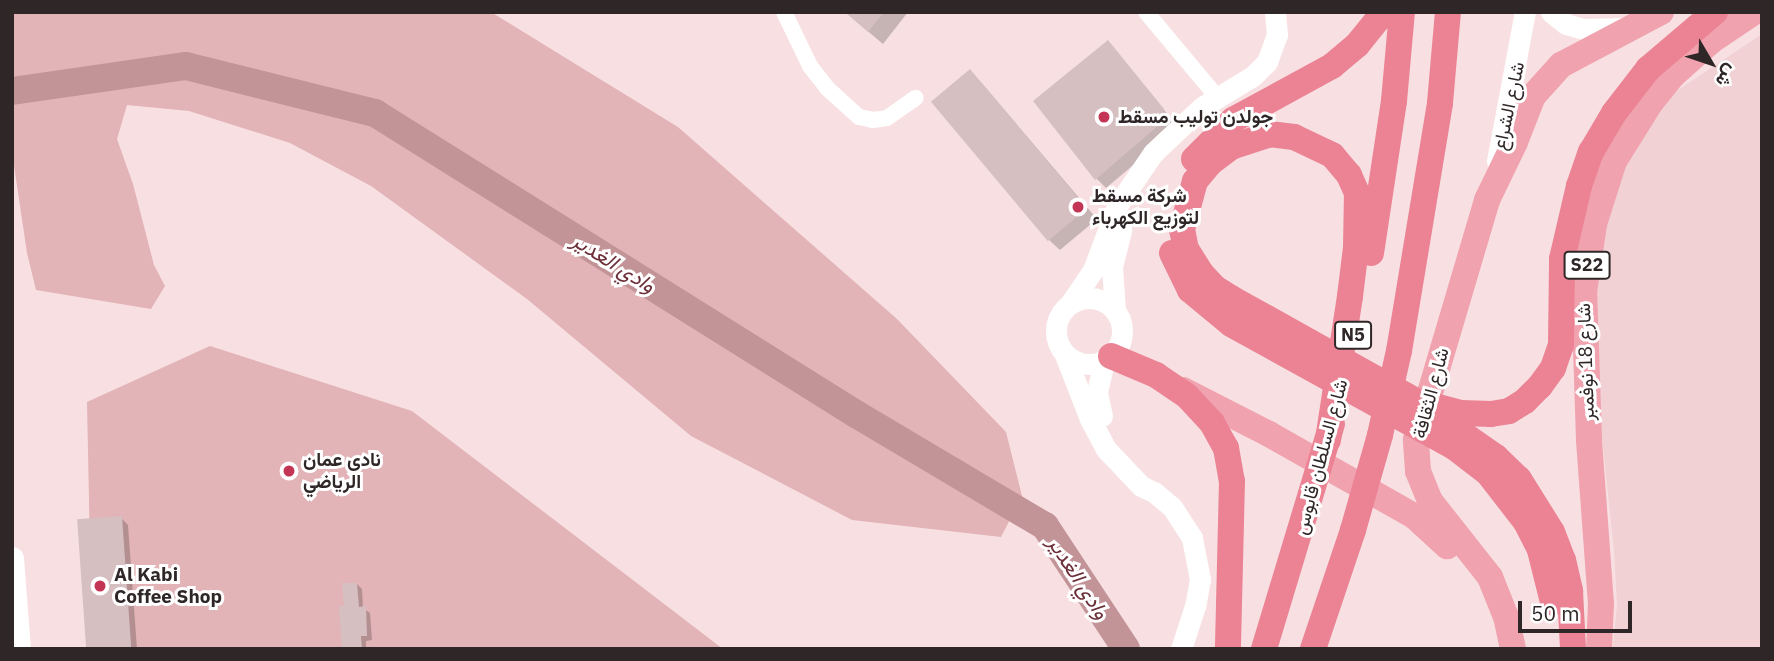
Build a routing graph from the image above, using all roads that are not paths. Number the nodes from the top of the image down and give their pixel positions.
1 (784, 12) edge
2 (1146, 12) edge
3 (1275, 12) edge
4 (1289, 12) edge
5 (1379, 12) edge
6 (1402, 12) edge
7 (1448, 12) edge
8 (1525, 12) edge
9 (1551, 12) edge
10 (1661, 12) edge
11 (1715, 12) edge
12 (1754, 12) edge
13 (1632, 28) junction
14 (1217, 97) junction
15 (916, 98) dead end
16 (1487, 200) junction
17 (1070, 304) junction
18 (1115, 311) junction
19 (1308, 353) junction
20 (1065, 355) junction
21 (1107, 359) junction
22 (1172, 384) junction
23 (1459, 431) junction
24 (1328, 440) junction
25 (1154, 492) junction
26 (12, 558) edge
27 (19, 649) edge
28 (1181, 649) edge
29 (1228, 649) edge
30 (1265, 649) edge
31 (1314, 649) edge
32 (1496, 649) edge
33 (1513, 649) edge
34 (1555, 649) edge
35 (1573, 649) edge
36 (1599, 649) edge

1 - 15 street
2 - 14 street
3 - 14 street
4 - 18 street
5 - 19 highway
6 - 24 highway, شارع السلطان قابوس / N5
7 - 31 highway, N5
8 - 16 street, شارع الشراع
9 - 13 street
10 - 13 main road
11 - 23 highway
12 - 36 main road, شارع 18 نوفمبر / S22
13 - 16 main road
14 - 17 street
16 - 33 main road, شارع الثقافة
17 - 18 street
17 - 20 street
18 - 21 street
19 - 23 highway
19 - 23 highway
19 - 24 highway
20 - 21 street
20 - 25 street
21 - 22 highway
21 - 25 street
22 - 29 highway
22 - 32 main road
23 - 34 highway
23 - 35 highway
24 - 30 highway, شارع السلطان قابوس / N5
25 - 28 street
26 - 27 main road

